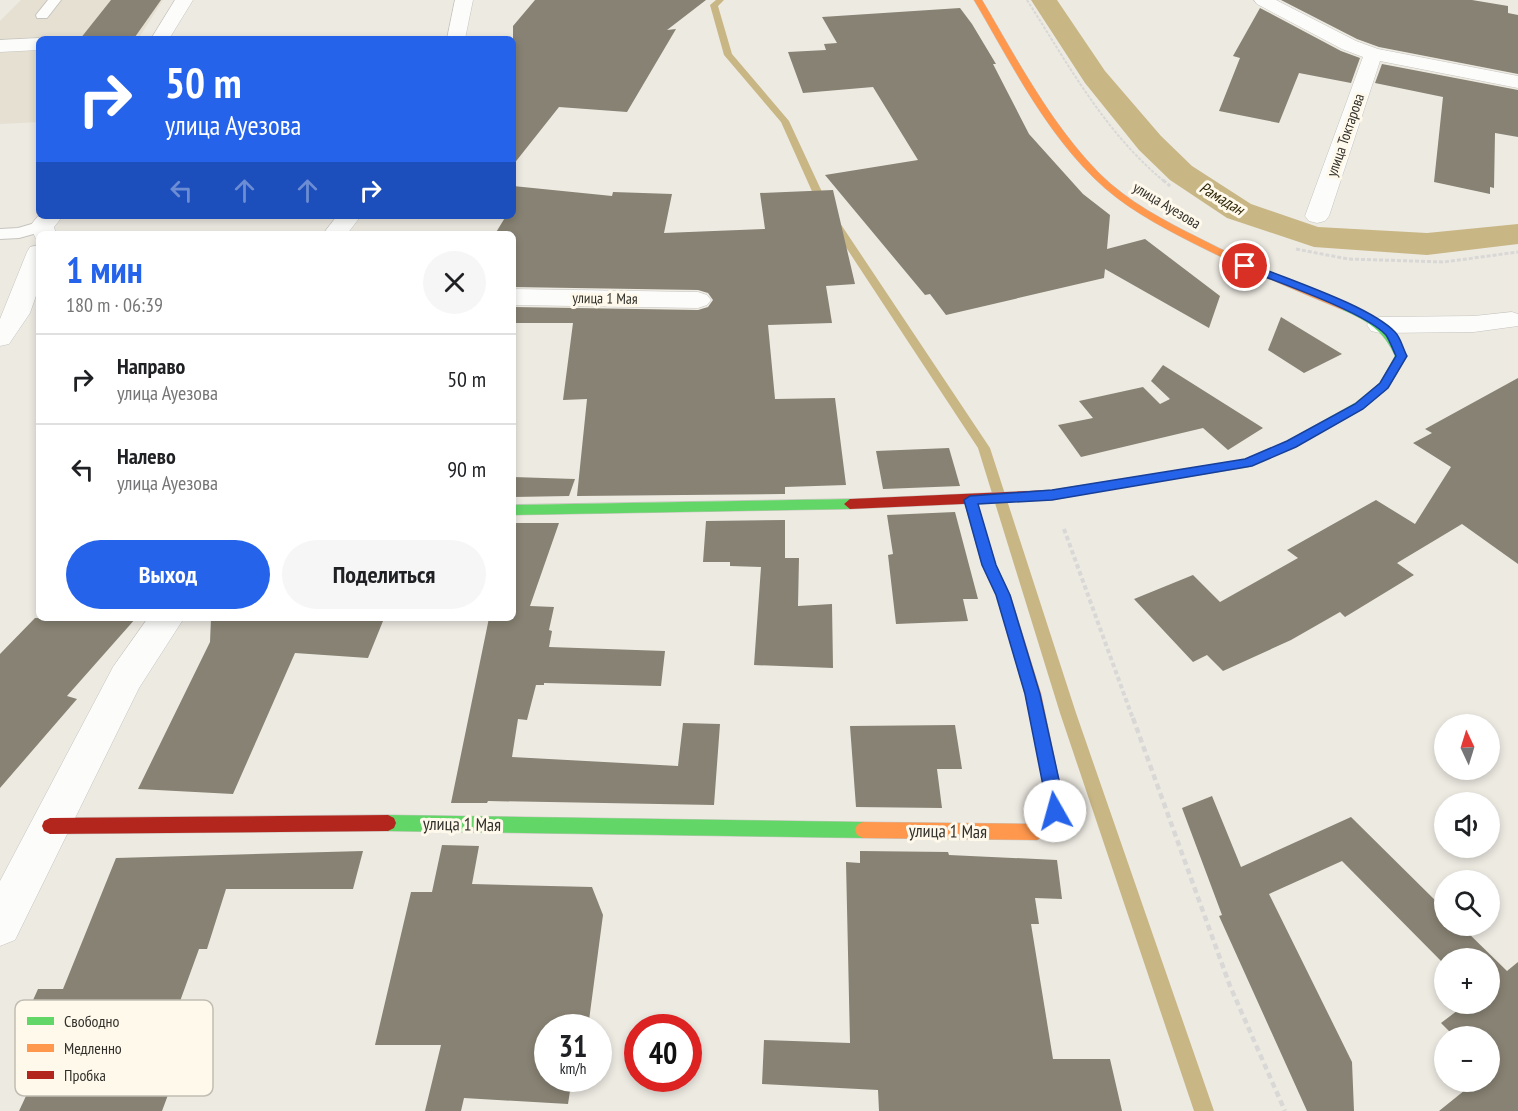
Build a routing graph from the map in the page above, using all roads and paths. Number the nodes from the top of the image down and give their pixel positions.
1 (55, 0) edge
2 (184, 0) edge
3 (464, 0) edge
4 (978, 0) edge
5 (1027, 0) edge
6 (1263, 0) edge
7 (42, 15) dead end
8 (162, 36) edge
9 (457, 36) edge
10 (36, 44) edge
11 (0, 46) edge
12 (1372, 54) junction
13 (1518, 82) edge
14 (1175, 190) dead end
15 (1317, 216) dead end
16 (347, 219) edge
17 (46, 225) edge
18 (337, 231) edge
19 (0, 234) edge
20 (1289, 248) dead end
21 (1518, 252) edge
22 (36, 260) edge
23 (516, 297) edge
24 (698, 300) dead end
25 (1512, 320) dead end
26 (1380, 325) junction
27 (0, 338) edge
28 (1052, 495) junction
29 (970, 500) junction
30 (516, 510) edge
31 (165, 621) edge
32 (50, 826) junction
33 (0, 925) edge
34 (1286, 1111) edge

1 - 7 lane
2 - 8 street
3 - 9 street
4 - 26 street, улица Ауезова
5 - 14 path
6 - 12 street
10 - 11 street
12 - 13 street
12 - 15 street, улица Токтарова
16 - 18 street
17 - 19 lane
20 - 21 path
22 - 27 street
23 - 24 street, улица 1 Мая
25 - 26 street
26 - 28 street, улица Ауезова
28 - 29 street, улица Ауезова
28 - 34 path
29 - 30 street
29 - 32 street, улица 1 Мая
31 - 32 street
32 - 33 street

